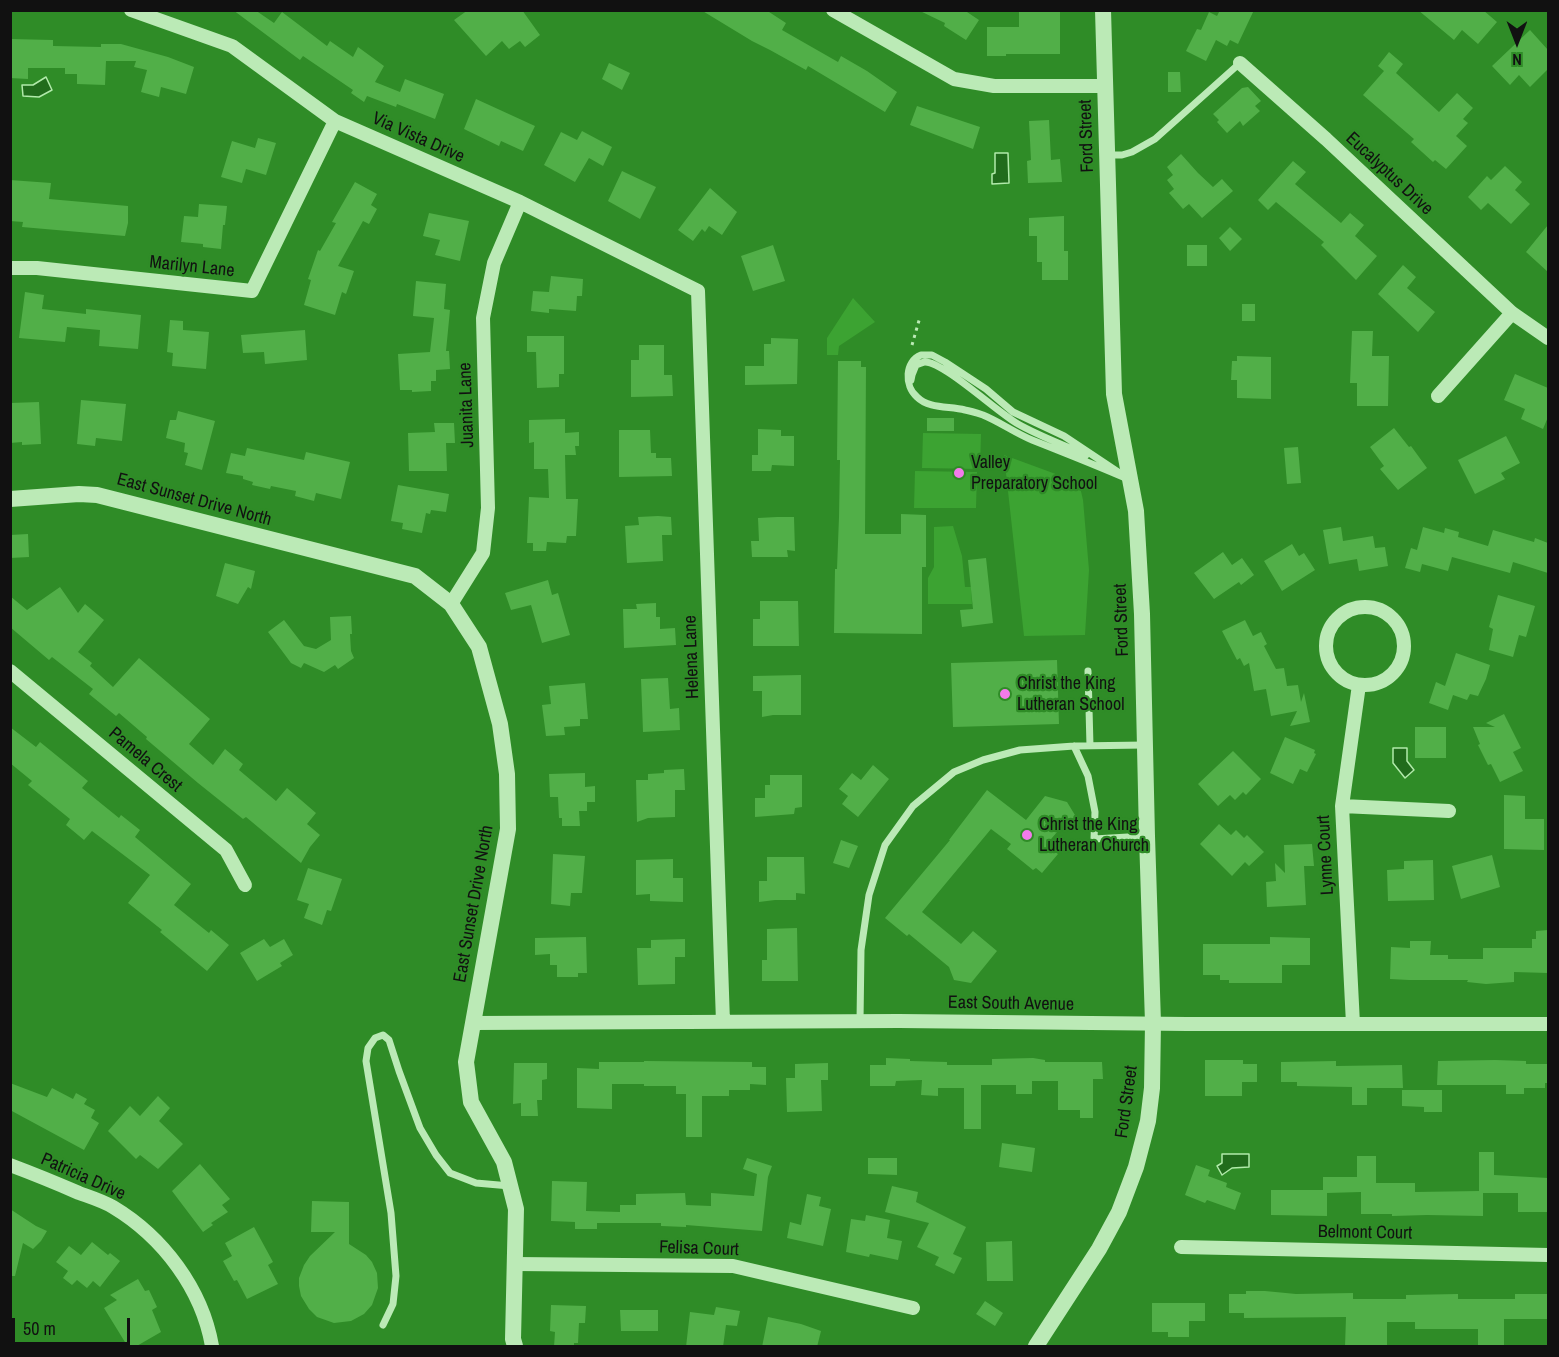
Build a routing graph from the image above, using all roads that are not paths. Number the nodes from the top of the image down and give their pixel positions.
1 (130, 10) edge
2 (833, 10) edge
3 (1103, 10) edge
4 (1240, 63) joint
5 (1105, 86) junction
6 (335, 121) junction
7 (1107, 155) junction
8 (520, 202) junction
9 (10, 268) edge
10 (698, 291) joint
11 (1512, 312) junction
12 (1548, 338) edge
13 (1438, 396) dead end
14 (1130, 480) junction
15 (10, 499) edge
16 (451, 604) junction
17 (10, 671) edge
18 (1088, 671) dead end
19 (1359, 685) junction
20 (1145, 745) junction
21 (1074, 746) junction
22 (1090, 746) junction
23 (1342, 806) junction
24 (1449, 811) dead end
25 (1147, 836) junction
26 (245, 885) dead end
27 (860, 1021) junction
28 (473, 1023) junction
29 (723, 1023) junction
30 (1153, 1023) junction
31 (1353, 1024) junction
32 (1548, 1024) edge
33 (10, 1165) edge
34 (510, 1186) junction
35 (1181, 1247) dead end
36 (1548, 1256) edge
37 (515, 1264) junction
38 (913, 1308) dead end
39 (383, 1324) dead end
40 (212, 1347) edge
41 (515, 1347) edge
42 (1036, 1347) edge

1 - 6 street, Via Vista Drive
2 - 5 street
3 - 5 street, Ford Street
4 - 7 lane
4 - 11 street, Eucalyptus Drive
5 - 7 street, Ford Street
6 - 8 street, Via Vista Drive
6 - 9 street, Marilyn Lane
7 - 14 street, Ford Street
8 - 10 street, Via Vista Drive
8 - 16 street, Juanita Lane
10 - 29 street, Helena Lane
11 - 12 street, Eucalyptus Drive
11 - 13 street
14 - 14 lane
14 - 20 street, Ford Street
15 - 16 street, East Sunset Drive North
16 - 28 street, East Sunset Drive North
17 - 26 street, Pamela Crest
18 - 22 lane
19 - 19 street
19 - 23 street, Lynne Court
20 - 22 lane
20 - 25 street, Ford Street
21 - 22 lane
21 - 25 lane
21 - 27 lane
23 - 24 street
23 - 31 street, Lynne Court
25 - 30 street, Ford Street
27 - 29 street, East South Avenue
27 - 30 street, East South Avenue
28 - 29 street, East South Avenue
28 - 34 street, East Sunset Drive North
30 - 31 street, East South Avenue
30 - 42 street, Ford Street
31 - 32 street, East South Avenue
33 - 40 street, Patricia Drive
34 - 37 street, East Sunset Drive North
34 - 39 lane
35 - 36 street, Belmont Court
37 - 38 street, Felisa Court
37 - 41 street, East Sunset Drive North

